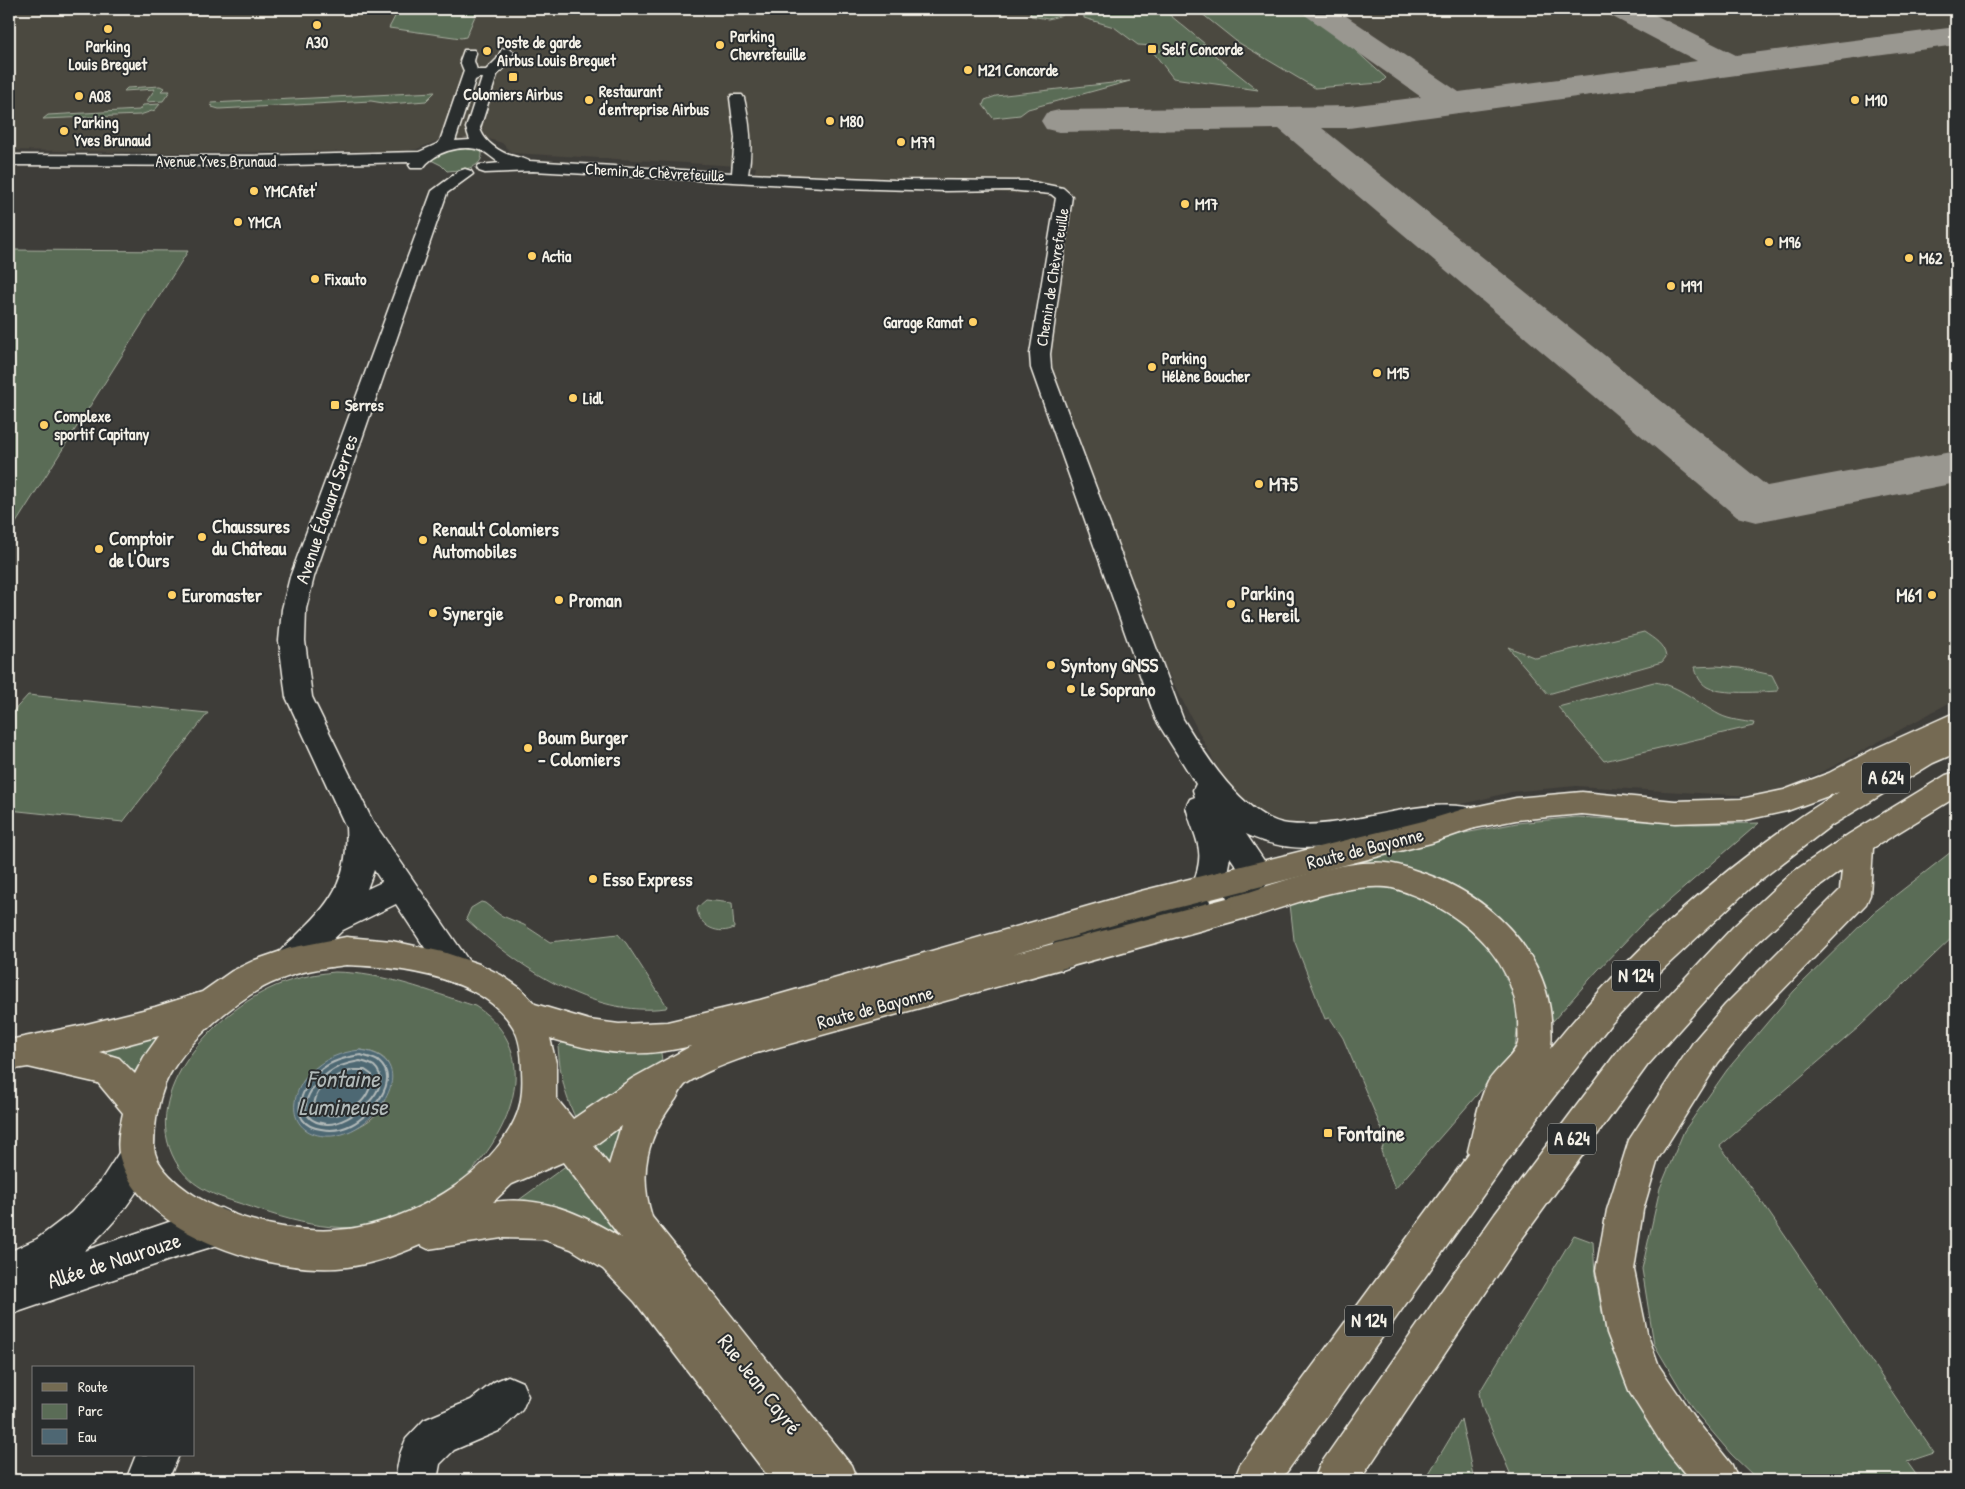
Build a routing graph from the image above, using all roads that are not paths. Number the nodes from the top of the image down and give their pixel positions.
1 (469, 66) junction
2 (492, 72) junction
3 (736, 97) dead end
4 (442, 148) junction
5 (490, 150) junction
6 (9, 162) edge
7 (533, 166) junction
8 (484, 168) junction
9 (429, 173) junction
10 (739, 177) junction
11 (1956, 722) edge
12 (1956, 742) edge
13 (1192, 757) junction
14 (1956, 783) edge
15 (1470, 818) junction
16 (1819, 819) joint
17 (361, 827) junction
18 (1859, 842) junction
19 (1258, 874) junction
20 (402, 887) junction
21 (1207, 887) junction
22 (332, 921) junction
23 (1062, 956) junction
24 (289, 961) junction
25 (457, 970) junction
26 (209, 1004) junction
27 (523, 1015) junction
28 (18, 1053) edge
29 (678, 1070) junction
30 (539, 1104) junction
31 (141, 1108) junction
32 (570, 1142) junction
33 (137, 1156) junction
34 (1483, 1163) junction
35 (501, 1171) junction
36 (221, 1227) junction
37 (637, 1227) junction
38 (401, 1234) junction
39 (9, 1271) edge
40 (9, 1296) edge
41 (679, 1304) junction
42 (508, 1396) dead end
43 (158, 1456) edge
44 (788, 1473) edge
45 (147, 1480) edge
46 (416, 1480) edge
47 (836, 1480) edge
48 (1255, 1480) edge
49 (1335, 1480) edge
50 (1717, 1480) edge

1 - 2 street
1 - 2 street
1 - 4 street
2 - 5 street
3 - 10 street
4 - 5 street, Chemin de Chèvrefeuille
4 - 9 street, Chemin de Chèvrefeuille
5 - 7 street, Chemin de Chèvrefeuille
5 - 8 street
6 - 9 street, Avenue Yves Brunaud
7 - 8 street, Chemin de Chèvrefeuille
7 - 10 street, Chemin de Chèvrefeuille
8 - 9 street, Chemin de Chèvrefeuille
9 - 17 street, Avenue Édouard Serres
10 - 13 street, Chemin de Chèvrefeuille
11 - 15 main road, Route de Bayonne
12 - 16 main road, A 624
13 - 15 street, Chemin de Chèvrefeuille
13 - 19 street, Chemin de Chèvrefeuille
13 - 21 street, Chemin de Chèvrefeuille
14 - 18 main road, A 624
15 - 19 main road, Route de Bayonne
16 - 34 main road, N 124
17 - 20 street, Avenue Édouard Serres
17 - 22 street, Avenue Édouard Serres
18 - 49 main road, A 624
18 - 50 main road
19 - 21 main road, Route de Bayonne
19 - 23 street, Route de Bayonne
20 - 22 street, Avenue Édouard Serres
20 - 25 street, Avenue Édouard Serres
21 - 27 main road, Route de Bayonne
22 - 24 street, Avenue Édouard Serres
23 - 29 main road, Route de Bayonne
23 - 34 main road
24 - 25 main road
24 - 26 main road
25 - 27 main road
26 - 28 main road
26 - 31 main road
27 - 30 main road
28 - 31 main road
29 - 32 main road, Route de Bayonne
29 - 37 main road
30 - 32 main road
30 - 35 main road
31 - 33 main road
32 - 35 main road, Route de Bayonne
32 - 37 main road
33 - 36 main road
33 - 39 street, Allée de Naurouze
34 - 48 main road, N 124
35 - 38 main road
36 - 38 main road
36 - 40 street, Allée de Naurouze
37 - 41 main road
38 - 41 main road
41 - 44 main road, Rue Jean Cayré
41 - 47 main road, Rue Jean Cayré
42 - 46 street
43 - 45 street

